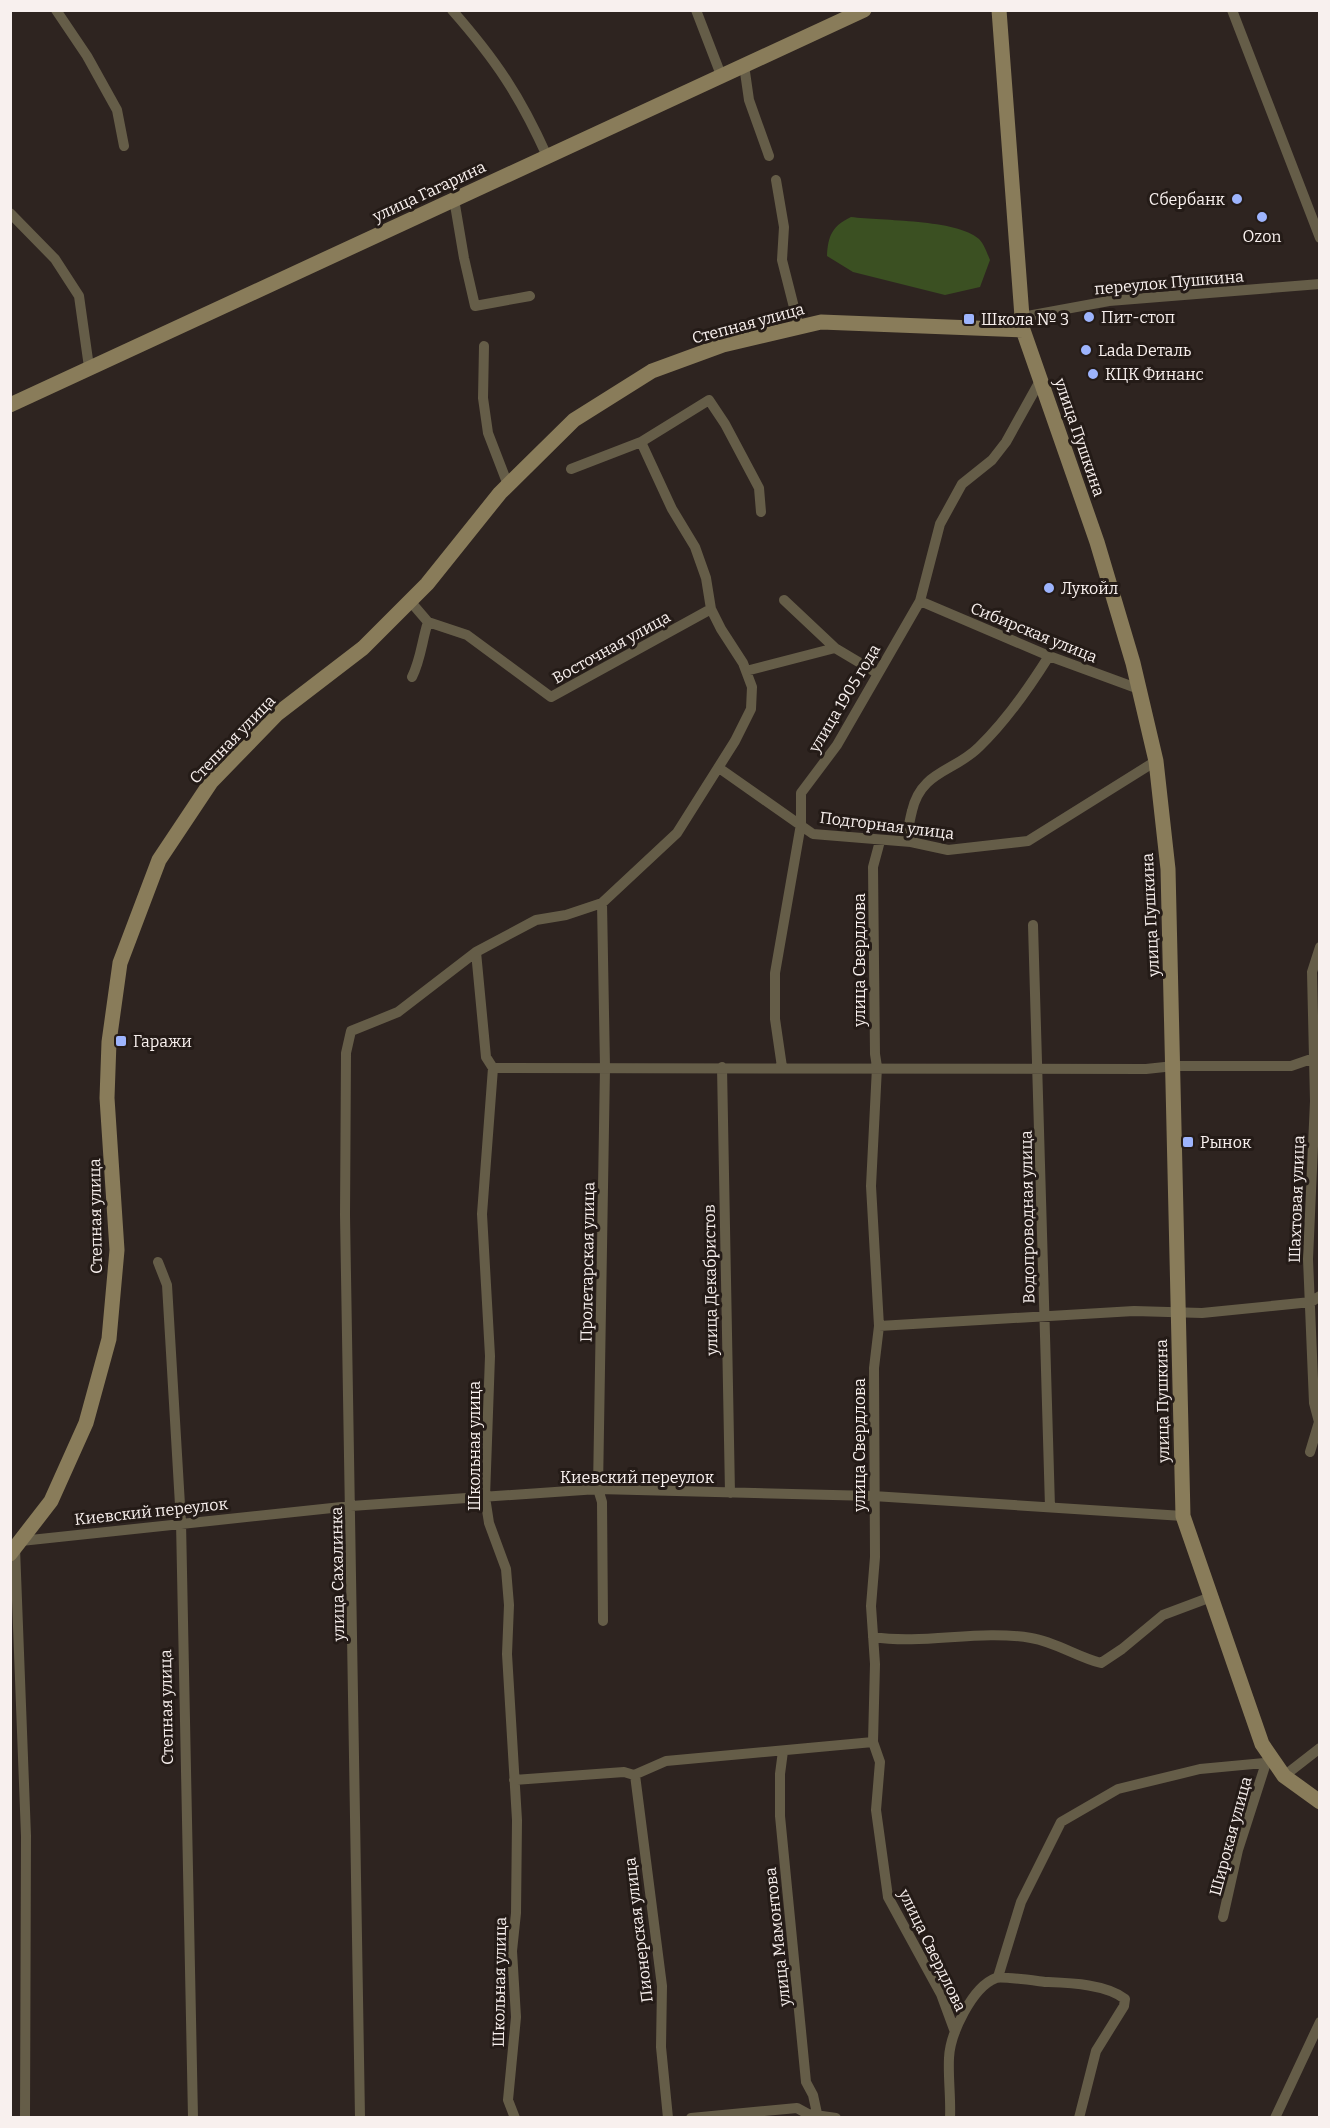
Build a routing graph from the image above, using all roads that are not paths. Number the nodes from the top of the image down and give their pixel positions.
1 (56, 10) edge
2 (452, 10) edge
3 (696, 10) edge
4 (864, 10) edge
5 (999, 10) edge
6 (1232, 10) edge
7 (839, 16) edge
8 (744, 64) junction
9 (721, 75) junction
10 (124, 146) dead end
11 (547, 156) junction
12 (769, 156) dead end
13 (776, 180) dead end
14 (454, 199) junction
15 (10, 213) edge
16 (1320, 238) edge
17 (1320, 284) edge
18 (530, 296) dead end
19 (1022, 324) junction
20 (799, 327) junction
21 (484, 346) dead end
22 (89, 367) junction
23 (1041, 379) junction
24 (10, 405) edge
25 (641, 442) junction
26 (571, 469) dead end
27 (508, 485) junction
28 (761, 512) dead end
29 (784, 600) dead end
30 (410, 601) junction
31 (920, 601) junction
32 (711, 609) junction
33 (428, 622) junction
34 (835, 648) junction
35 (1048, 656) junction
36 (745, 667) junction
37 (877, 673) junction
38 (412, 677) dead end
39 (1139, 689) junction
40 (1156, 762) junction
41 (720, 768) junction
42 (801, 824) junction
43 (880, 841) junction
44 (911, 842) junction
45 (603, 903) junction
46 (1033, 925) dead end
47 (1320, 947) edge
48 (476, 952) junction
49 (1317, 1057) edge
50 (1174, 1066) junction
51 (604, 1067) junction
52 (722, 1067) junction
53 (782, 1067) junction
54 (878, 1067) junction
55 (1038, 1067) junction
56 (493, 1068) junction
57 (158, 1262) dead end
58 (1315, 1299) edge
59 (1178, 1311) junction
60 (1044, 1318) junction
61 (879, 1326) junction
62 (1310, 1452) dead end
63 (598, 1489) junction
64 (730, 1493) junction
65 (873, 1496) junction
66 (485, 1497) junction
67 (351, 1506) junction
68 (1050, 1507) junction
69 (1183, 1516) junction
70 (181, 1522) junction
71 (16, 1547) edge
72 (1211, 1597) junction
73 (603, 1621) dead end
74 (873, 1637) junction
75 (873, 1742) junction
76 (1320, 1748) edge
77 (783, 1751) junction
78 (1270, 1762) junction
79 (635, 1775) junction
80 (1284, 1776) junction
81 (514, 1780) junction
82 (1320, 1802) edge
83 (1223, 1917) dead end
84 (998, 1977) junction
85 (1320, 2022) edge
86 (955, 2032) junction
87 (818, 2116) edge
88 (25, 2118) edge
89 (193, 2118) edge
90 (360, 2118) edge
91 (515, 2118) edge
92 (668, 2118) edge
93 (691, 2118) edge
94 (836, 2118) edge
95 (950, 2118) edge
96 (1079, 2118) edge
97 (1275, 2118) edge

1 - 10 street
2 - 11 street
3 - 9 street
4 - 7 street, улица Гагарина
5 - 19 street, улица Пушкина
6 - 16 street
7 - 8 street, улица Гагарина
8 - 9 street, улица Гагарина
8 - 12 street
9 - 11 street, улица Гагарина
11 - 14 street, улица Гагарина
13 - 20 street
14 - 18 street
14 - 22 street, улица Гагарина
15 - 22 street
17 - 19 street, переулок Пушкина
19 - 20 street, Степная улица
19 - 23 street, улица Пушкина
20 - 27 street, Степная улица
21 - 27 street
22 - 24 street, улица Гагарина
23 - 31 street, улица 1905 года
23 - 39 street, улица Пушкина
25 - 26 street
25 - 28 street
25 - 32 street
27 - 30 street, Степная улица
29 - 34 street
30 - 33 street
30 - 71 street, Степная улица
31 - 35 street, Сибирская улица
31 - 37 street, улица 1905 года
32 - 33 street, Восточная улица
32 - 36 street
33 - 38 street
34 - 36 street
34 - 37 street
35 - 39 street, Сибирская улица
35 - 44 street
36 - 41 street
37 - 42 street, улица 1905 года
39 - 40 street, улица Пушкина
40 - 44 street, Подгорная улица
40 - 50 street, улица Пушкина
41 - 42 street, Подгорная улица
41 - 45 street
42 - 43 street, Подгорная улица
42 - 53 street, улица 1905 года
43 - 44 street, Подгорная улица
43 - 54 street, улица Свердлова
45 - 48 street
45 - 51 street, Пролетарская улица
46 - 55 street, Водопроводная улица
47 - 49 street, Шахтовая улица
48 - 56 street, Школьная улица
48 - 67 street, улица Сахалинка
49 - 50 street
49 - 58 street, Шахтовая улица
50 - 55 street
50 - 59 street, улица Пушкина
51 - 52 street
51 - 56 street
51 - 63 street, Пролетарская улица
52 - 53 street
52 - 64 street, улица Декабристов
53 - 54 street
54 - 55 street
54 - 61 street, улица Свердлова
55 - 60 street, Водопроводная улица
56 - 66 street, Школьная улица
57 - 70 street, Степная улица
58 - 59 street
58 - 62 street, Шахтовая улица
59 - 60 street
59 - 69 street, улица Пушкина
60 - 61 street
60 - 68 street, Водопроводная улица
61 - 65 street, улица Свердлова
63 - 64 street, Киевский переулок
63 - 66 street, Киевский переулок
63 - 73 street, Пролетарская улица
64 - 65 street, Киевский переулок
65 - 68 street, Киевский переулок
65 - 74 street, улица Свердлова
66 - 67 street, Киевский переулок
66 - 81 street, Школьная улица
67 - 70 street, Киевский переулок
67 - 90 street, улица Сахалинка
68 - 69 street, Киевский переулок
69 - 72 street, улица Пушкина
70 - 71 street, Киевский переулок
70 - 89 street, Степная улица
71 - 88 street
72 - 74 street
72 - 78 street, улица Пушкина
74 - 75 street, улица Свердлова
75 - 77 street
75 - 86 street, улица Свердлова
76 - 80 street
77 - 79 street
77 - 87 street, улица Мамонтова
78 - 80 street, улица Пушкина
78 - 83 street, Широкая улица
78 - 84 street, Широкая улица
79 - 81 street
79 - 92 street, Пионерская улица
80 - 82 street, улица Пушкина
81 - 91 street, Школьная улица
84 - 86 street
84 - 96 street
85 - 97 street
86 - 95 street
87 - 93 street
87 - 94 street

